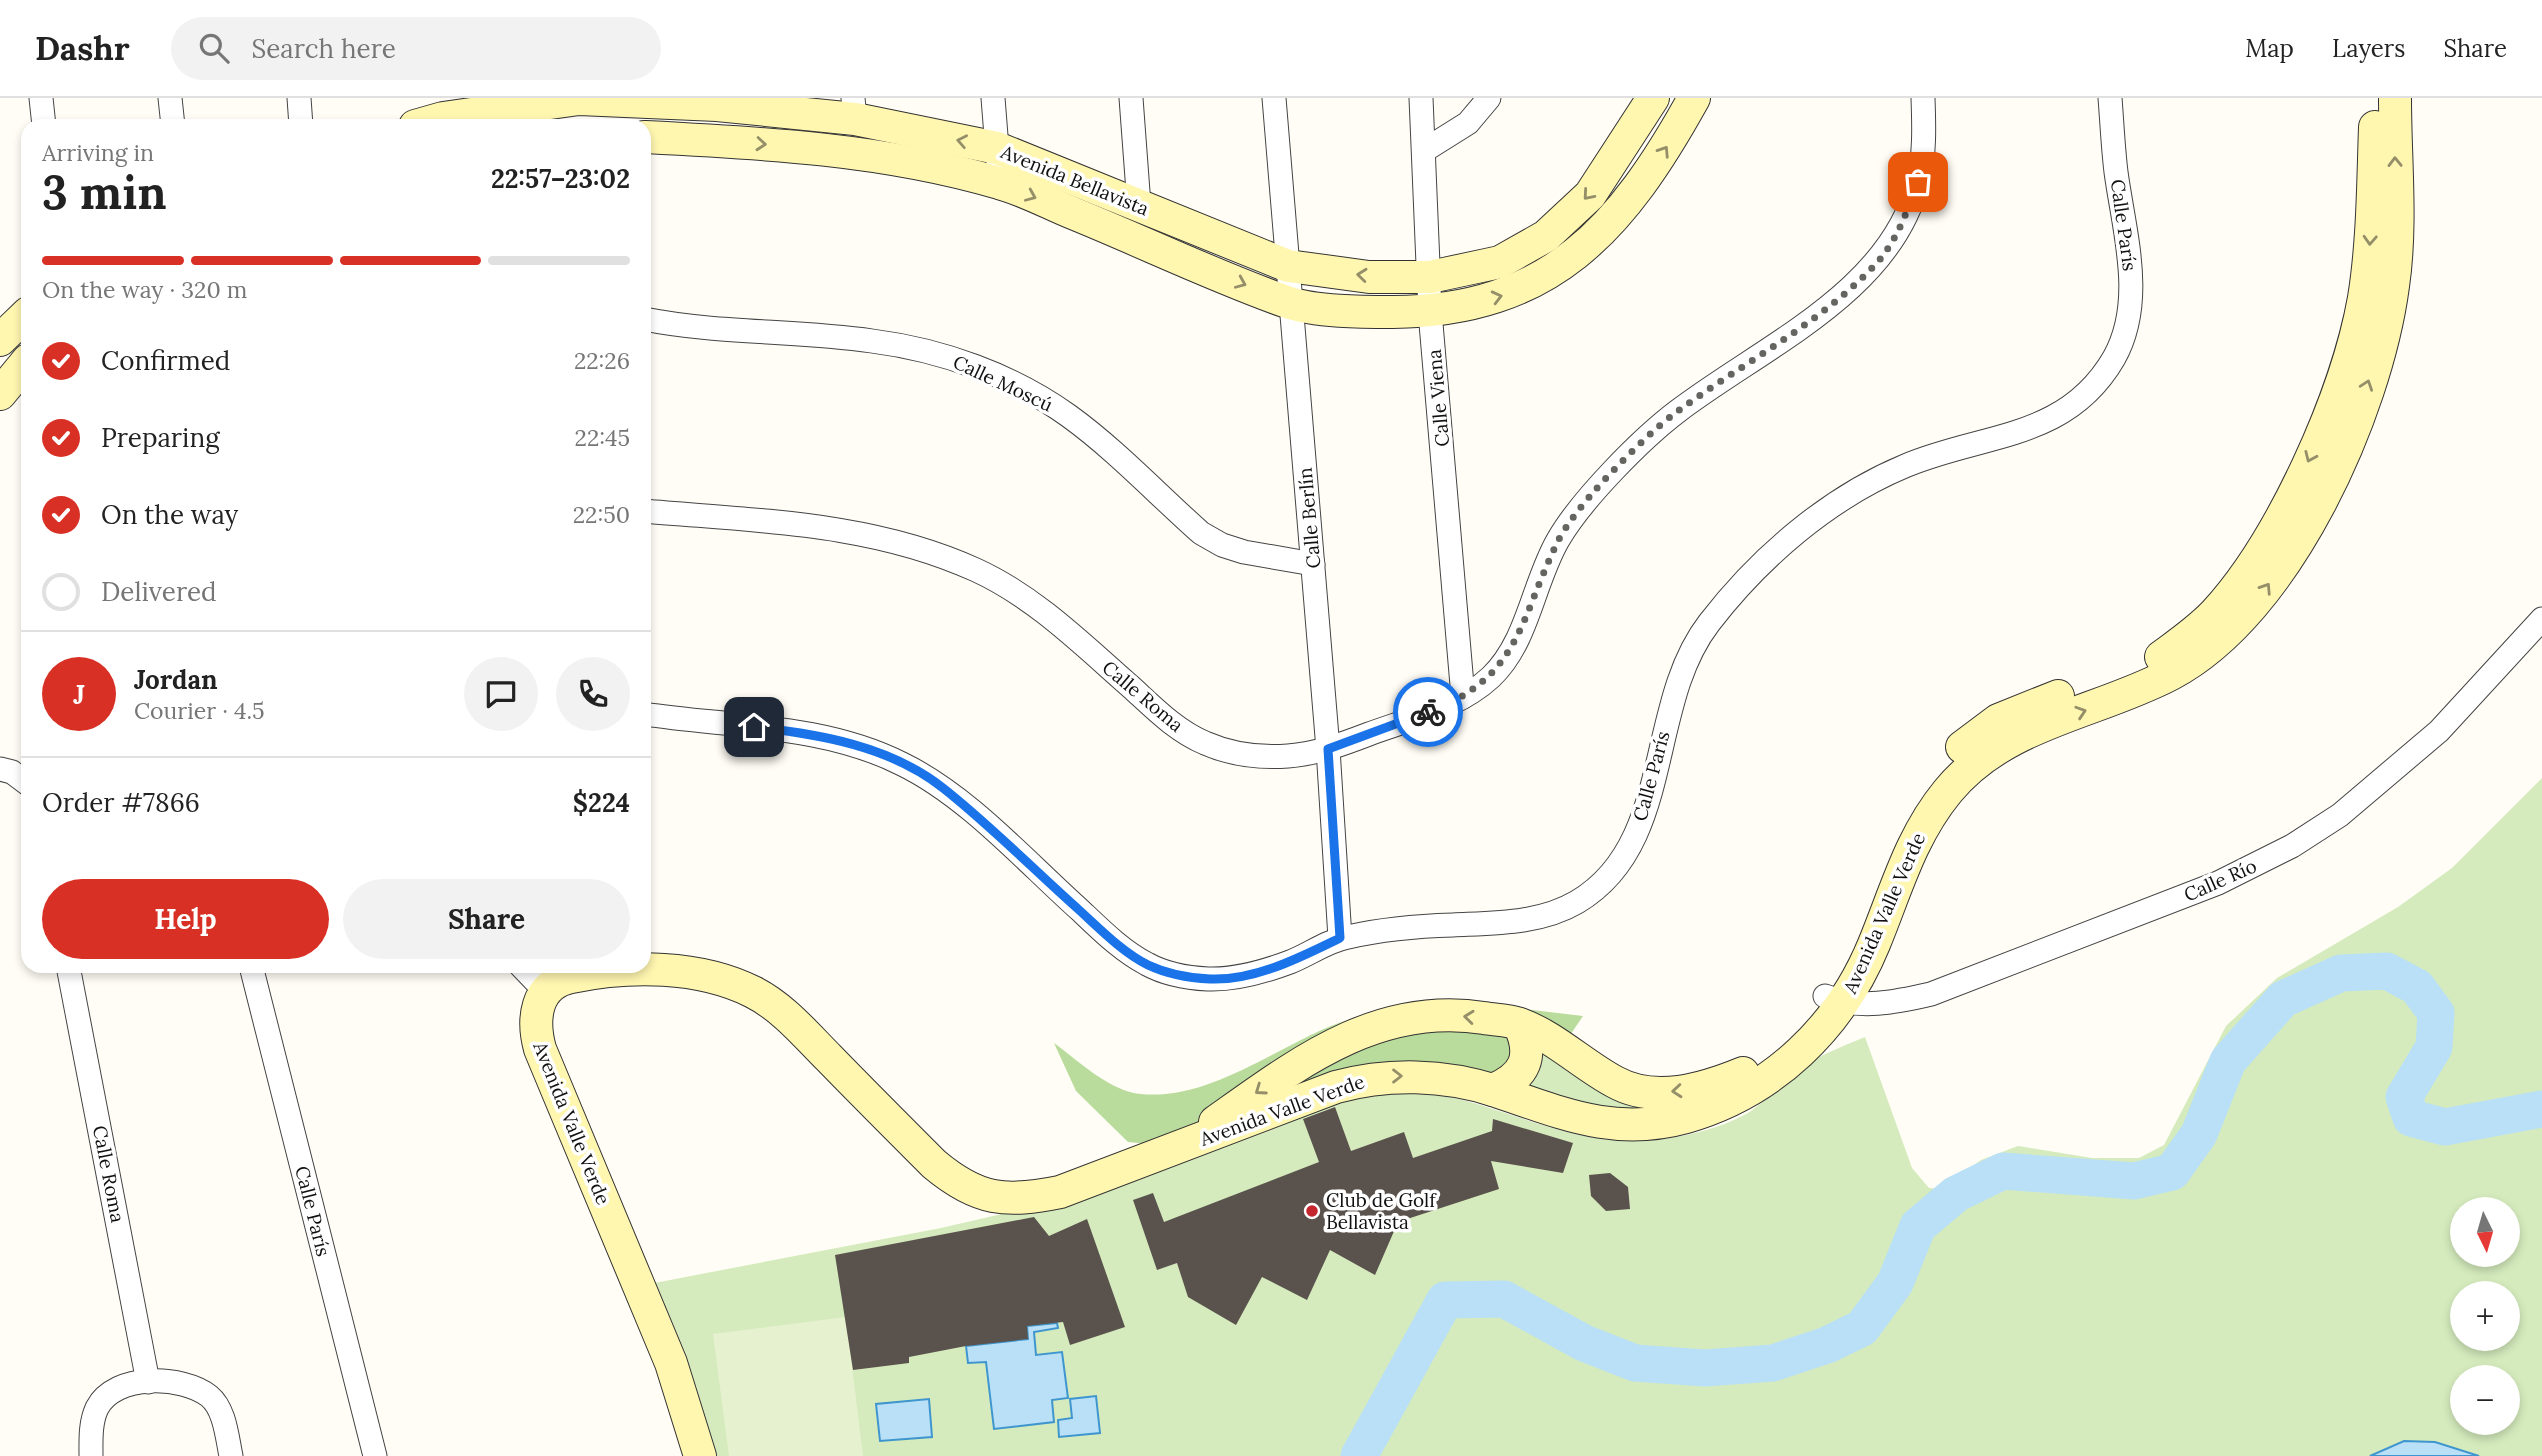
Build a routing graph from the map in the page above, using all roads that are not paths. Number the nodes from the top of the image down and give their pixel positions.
1 (41, 98) edge
2 (170, 98) edge
3 (299, 98) edge
4 (993, 98) edge
5 (1130, 98) edge
6 (1274, 98) edge
7 (1421, 98) edge
8 (1489, 98) edge
9 (1653, 98) edge
10 (1694, 98) edge
11 (1923, 98) edge
12 (2110, 98) edge
13 (2375, 98) edge
14 (2395, 98) edge
15 (579, 99) edge
16 (717, 102) edge
17 (854, 108) edge
18 (433, 114) edge
19 (43, 119) edge
20 (172, 119) edge
21 (301, 119) edge
22 (651, 137) edge
23 (720, 141) junction
24 (997, 148) junction
25 (1425, 150) junction
26 (1000, 183) junction
27 (1139, 205) junction
28 (1289, 265) junction
29 (1430, 277) junction
30 (1291, 304) junction
31 (1430, 312) junction
32 (21, 320) edge
33 (651, 320) edge
34 (0, 340) edge
35 (21, 368) edge
36 (0, 394) edge
37 (651, 512) edge
38 (1313, 564) junction
39 (2542, 619) edge
40 (1463, 697) junction
41 (651, 715) edge
42 (1328, 749) junction
43 (0, 769) edge
44 (21, 778) edge
45 (1340, 938) junction
46 (651, 970) edge
47 (69, 973) edge
48 (253, 973) edge
49 (528, 973) edge
50 (616, 973) edge
51 (545, 991) junction
52 (1835, 1000) junction
53 (1519, 1024) junction
54 (1493, 1090) junction
55 (1171, 1152) junction
56 (148, 1382) junction
57 (91, 1456) edge
58 (231, 1456) edge
59 (375, 1456) edge
60 (700, 1456) edge

1 - 19 street
2 - 20 street
3 - 21 street
4 - 24 street
5 - 27 street
6 - 28 street, Calle Berlín
7 - 25 street, Calle Viena
8 - 25 street
9 -> 29 street, Avenida Bellavista
31 -> 10 street, Avenida Bellavista
11 - 40 street, Calle Roma
12 - 45 street, Calle París
13 -> 52 street, Avenida Valle Verde
52 -> 14 street, Avenida Valle Verde
15 - 16 street, Avenida Bellavista
15 - 18 street, Avenida Bellavista
16 - 17 street, Avenida Bellavista
16 - 23 street
24 -> 17 street, Avenida Bellavista
22 - 23 street, Avenida Bellavista
23 -> 26 street, Avenida Bellavista
24 - 26 street
24 - 27 street, Avenida Bellavista
25 - 29 street, Calle Viena
26 -> 30 street, Avenida Bellavista
27 - 28 street, Avenida Bellavista
29 -> 28 street, Avenida Bellavista
28 - 30 street, Calle Berlín
29 - 31 street, Calle Viena
30 - 31 street, Avenida Bellavista
30 - 38 street, Calle Berlín
31 - 40 street, Calle Viena
32 - 34 street
33 - 38 street, Calle Moscú
35 - 36 street
37 - 42 street, Calle Roma
38 - 42 street, Calle Berlín
39 - 52 street, Calle Río
40 - 42 street, Calle Roma
41 - 45 street, Calle París
42 - 45 street, Calle Berlín
43 - 44 street
46 - 55 street, Avenida Valle Verde
47 - 56 street, Calle Roma
48 - 59 street, Calle París
49 - 51 street
50 - 51 street, Avenida Valle Verde
51 - 60 street, Avenida Valle Verde
52 -> 53 street, Avenida Valle Verde
52 - 54 street, Avenida Valle Verde
53 - 54 street
53 -> 55 street, Avenida Valle Verde
55 -> 54 street, Avenida Valle Verde
56 - 57 street
56 - 58 street

